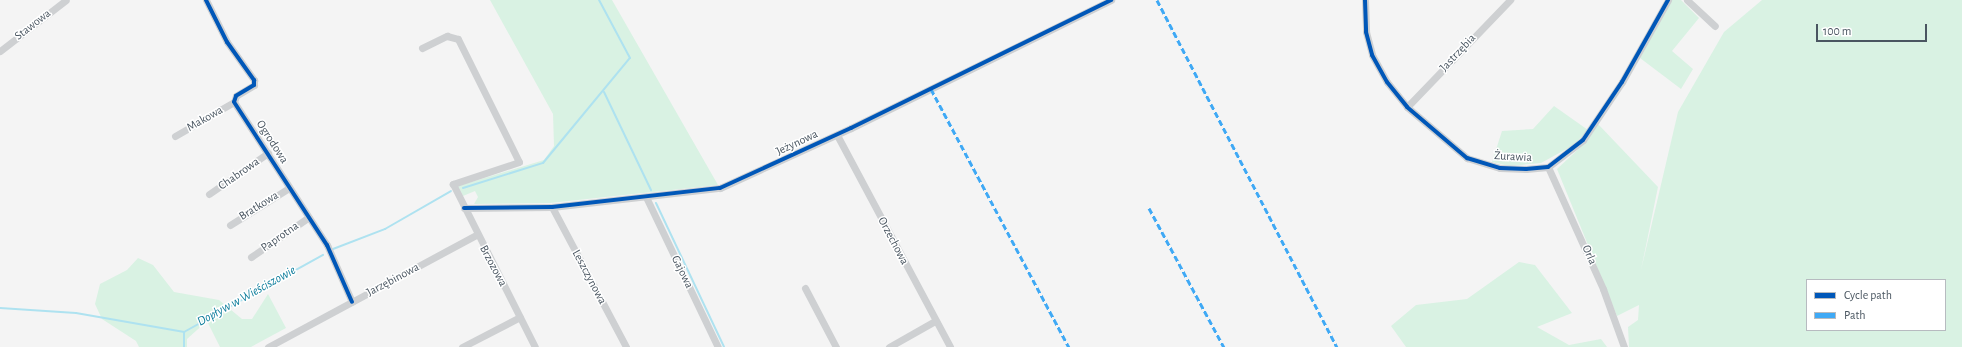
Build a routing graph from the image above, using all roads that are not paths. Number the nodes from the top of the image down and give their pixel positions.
1 (66, 0) edge
2 (206, 0) edge
3 (1111, 0) edge
4 (1365, 0) edge
5 (1510, 0) edge
6 (1668, 0) edge
7 (1687, 0) edge
8 (1715, 26) dead end
9 (422, 48) dead end
10 (0, 51) edge
11 (234, 102) junction
12 (1407, 107) junction
13 (837, 135) junction
14 (175, 136) dead end
15 (268, 153) junction
16 (1548, 167) junction
17 (289, 188) junction
18 (210, 194) dead end
19 (646, 197) junction
20 (552, 207) junction
21 (464, 208) junction
22 (309, 216) junction
23 (230, 225) dead end
24 (476, 235) junction
25 (251, 257) dead end
26 (806, 288) dead end
27 (352, 302) junction
28 (520, 317) junction
29 (935, 321) junction
30 (268, 347) edge
31 (462, 347) edge
32 (535, 347) edge
33 (626, 347) edge
34 (718, 347) edge
35 (836, 347) edge
36 (889, 347) edge
37 (950, 347) edge
38 (1624, 347) edge

1 - 10 street, Stawowa
2 - 11 street
3 - 13 street, Jeżynowa
4 - 12 street, Żurawia
5 - 12 street, Jastrzębia
6 - 16 street, Żurawia
7 - 8 street
9 - 21 street, Brzozowa
11 - 14 street, Makowa
11 - 15 street, Ogrodowa
12 - 16 street, Żurawia
13 - 19 street, Jeżynowa
13 - 29 street, Orzechowa
15 - 17 street, Ogrodowa
15 - 18 street, Chabrowa
16 - 38 street, Orla
17 - 22 street, Ogrodowa
17 - 23 street, Bratkowa
19 - 20 street, Jeżynowa
19 - 34 street, Gajowa
20 - 21 street, Jeżynowa
20 - 33 street, Leszczynowa
21 - 24 street, Brzozowa
22 - 25 street, Paprotna
22 - 27 street, Ogrodowa
24 - 27 street, Jarzębinowa
24 - 28 street, Brzozowa
26 - 35 street
27 - 30 street, Jarzębinowa
28 - 31 street
28 - 32 street, Brzozowa
29 - 36 street
29 - 37 street, Orzechowa

